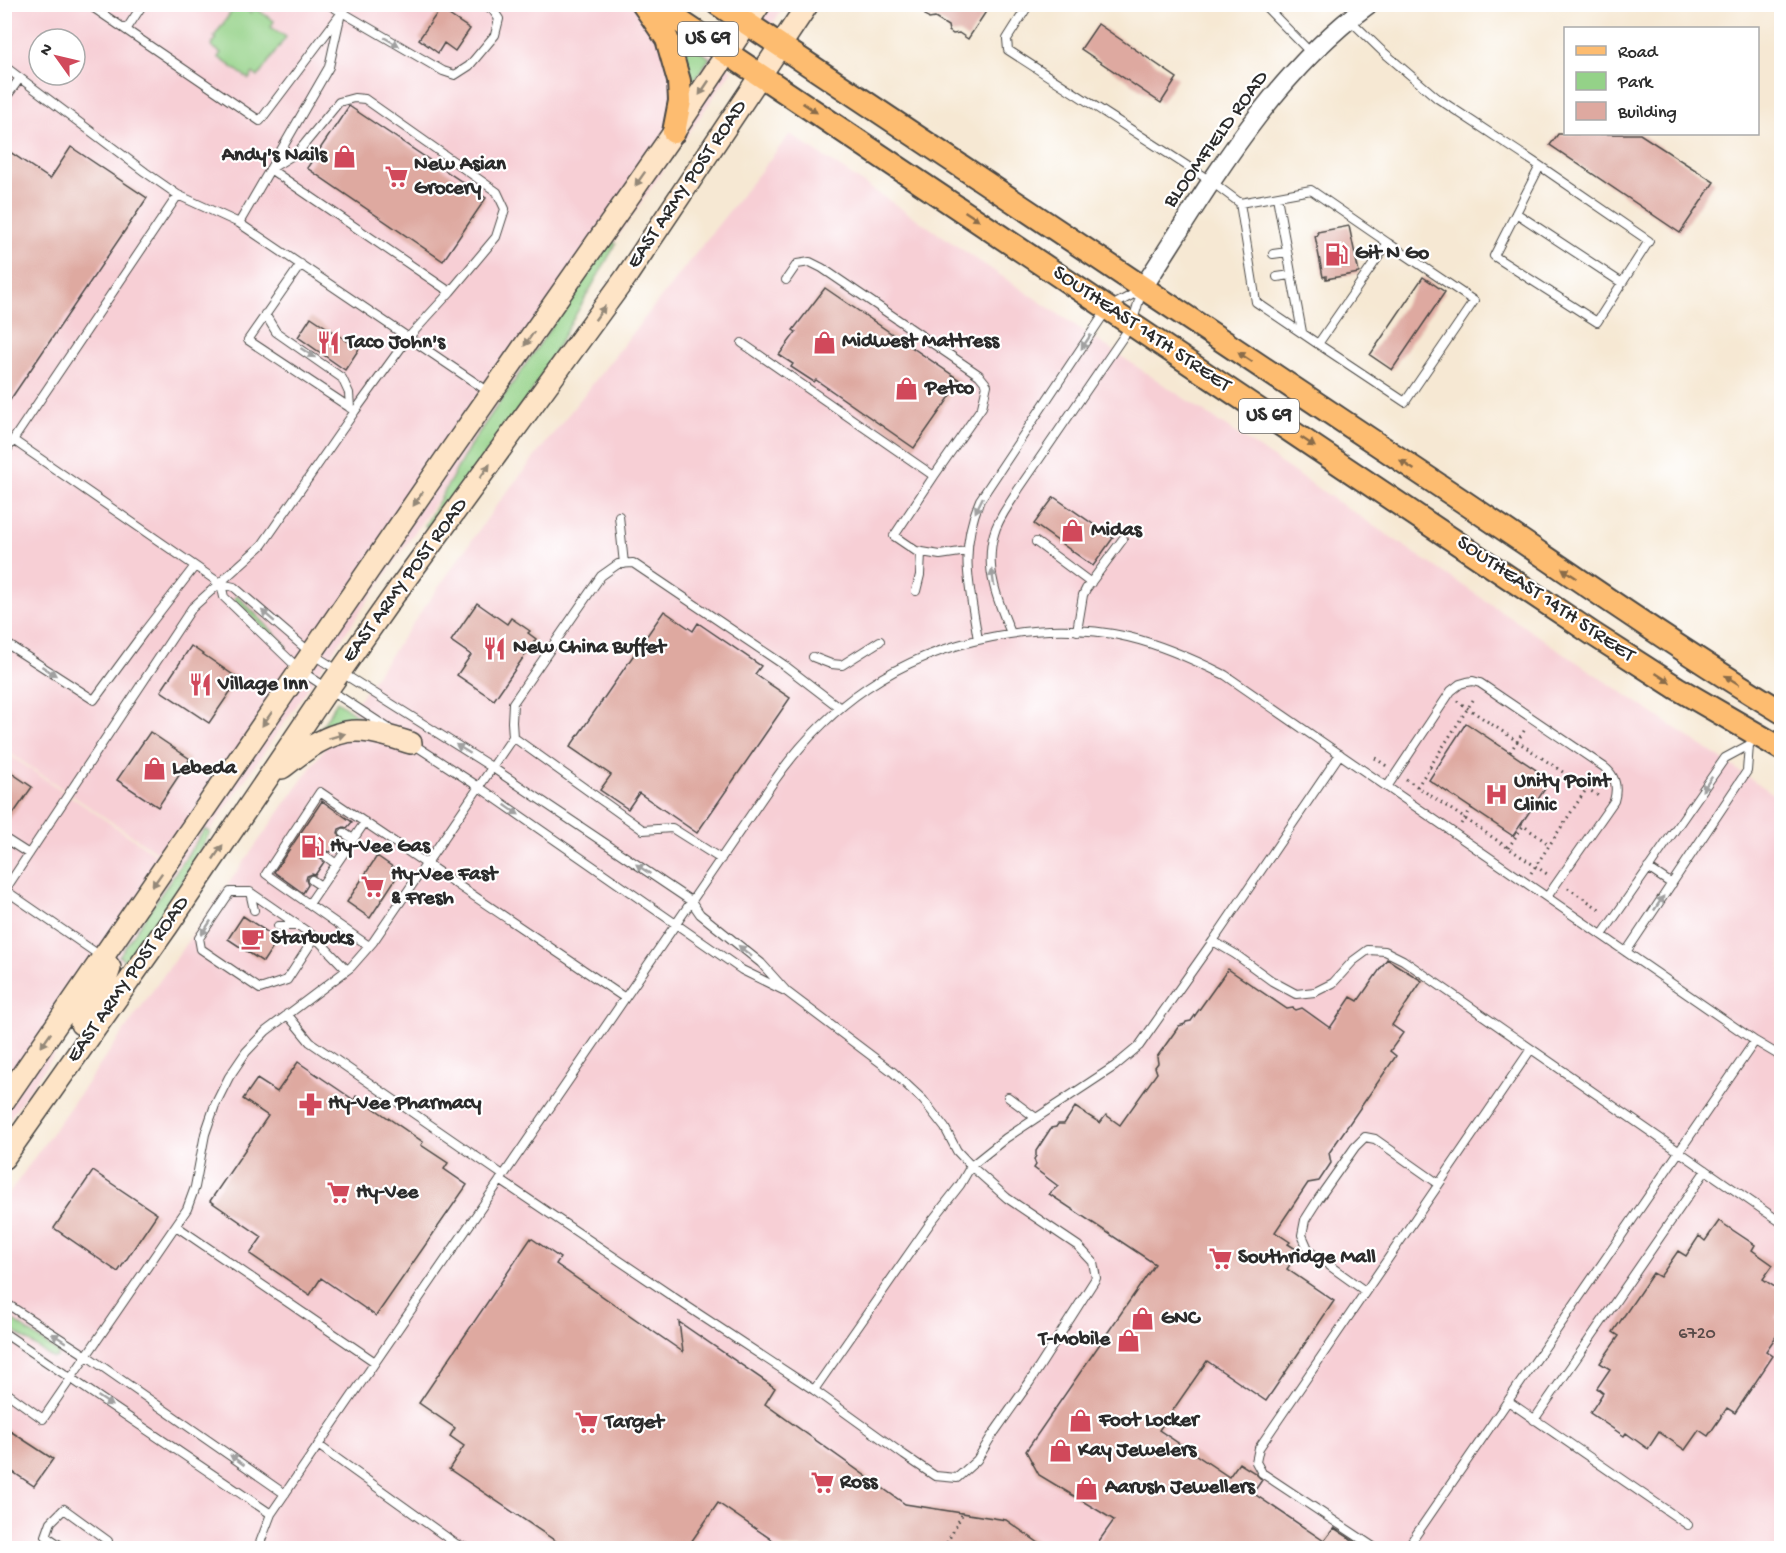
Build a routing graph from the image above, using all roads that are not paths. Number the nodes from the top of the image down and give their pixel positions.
1 (88, 4) edge
2 (107, 4) edge
3 (143, 4) edge
4 (328, 4) edge
5 (347, 4) edge
6 (484, 4) edge
7 (643, 4) edge
8 (654, 4) edge
9 (718, 4) edge
10 (760, 4) edge
11 (808, 4) edge
12 (1029, 4) edge
13 (1263, 4) edge
14 (1369, 4) edge
15 (101, 13) junction
16 (341, 13) junction
17 (1350, 20) junction
18 (747, 24) junction
19 (126, 30) junction
20 (781, 47) junction
21 (728, 53) junction
22 (1312, 55) junction
23 (4, 66) edge
24 (761, 75) junction
25 (20, 78) junction
26 (4, 100) edge
27 (674, 132) junction
28 (1540, 166) junction
29 (270, 169) junction
30 (1212, 182) junction
31 (178, 195) junction
32 (1277, 197) junction
33 (1240, 203) junction
34 (1516, 213) junction
35 (239, 223) junction
36 (1388, 243) junction
37 (1287, 252) junction
38 (1273, 254) dead end
39 (301, 264) junction
40 (1291, 274) junction
41 (1277, 277) dead end
42 (786, 280) dead end
43 (1622, 283) junction
44 (1142, 289) junction
45 (450, 292) junction
46 (1108, 308) junction
47 (265, 314) junction
48 (1132, 324) junction
49 (1302, 332) junction
50 (408, 339) junction
51 (742, 343) dead end
52 (1318, 344) junction
53 (491, 393) junction
54 (352, 409) junction
55 (13, 440) junction
56 (4, 455) edge
57 (934, 476) junction
58 (619, 516) dead end
59 (1123, 539) dead end
60 (1036, 542) dead end
61 (967, 551) junction
62 (921, 552) junction
63 (624, 564) junction
64 (195, 566) junction
65 (1091, 583) junction
66 (221, 584) junction
67 (916, 591) dead end
68 (1077, 631) junction
69 (1011, 633) junction
70 (978, 640) junction
71 (880, 641) dead end
72 (4, 642) edge
73 (813, 657) dead end
74 (306, 663) junction
75 (340, 672) junction
76 (328, 689) junction
77 (840, 708) junction
78 (1782, 712) edge
79 (513, 737) junction
80 (1753, 740) junction
81 (411, 743) junction
82 (1782, 749) edge
83 (1340, 754) junction
84 (493, 768) junction
85 (269, 777) junction
86 (479, 787) junction
87 (1387, 787) junction
88 (365, 822) junction
89 (344, 833) dead end
90 (4, 838) edge
91 (353, 839) junction
92 (29, 854) junction
93 (327, 857) dead end
94 (721, 859) junction
95 (427, 863) junction
96 (336, 864) junction
97 (1648, 868) junction
98 (312, 880) dead end
99 (1672, 884) junction
100 (321, 886) junction
101 (5, 889) edge
102 (250, 892) junction
103 (1547, 897) junction
104 (691, 901) junction
105 (309, 904) junction
106 (254, 910) dead end
107 (676, 923) junction
108 (278, 926) dead end
109 (300, 926) junction
110 (1602, 936) junction
111 (315, 937) junction
112 (1213, 941) junction
113 (369, 946) junction
114 (1626, 952) junction
115 (103, 958) junction
116 (347, 970) junction
117 (787, 992) junction
118 (624, 998) junction
119 (287, 1014) junction
120 (1755, 1041) junction
121 (1531, 1049) junction
122 (1782, 1057) edge
123 (1008, 1097) dead end
124 (4, 1101) edge
125 (1036, 1118) junction
126 (24, 1129) junction
127 (1679, 1151) junction
128 (4, 1158) edge
129 (970, 1166) junction
130 (1706, 1170) junction
131 (502, 1177) junction
132 (1439, 1184) junction
133 (1782, 1223) edge
134 (176, 1226) junction
135 (1365, 1291) junction
136 (4, 1302) edge
137 (4, 1333) edge
138 (87, 1356) junction
139 (375, 1362) junction
140 (72, 1378) junction
141 (814, 1390) junction
142 (4, 1391) edge
143 (1508, 1401) junction
144 (1534, 1420) junction
145 (318, 1445) junction
146 (285, 1494) junction
147 (271, 1514) junction
148 (1688, 1525) dead end
149 (64, 1548) edge
150 (108, 1548) edge
151 (258, 1548) edge
152 (467, 1548) edge
153 (1375, 1548) edge
154 (1407, 1548) edge

1 - 15 lane
2 - 15 lane
3 - 19 lane
4 - 16 lane
5 - 16 lane
16 -> 6 lane
7 - 27 main road
8 - 21 main road, SOUTHEAST 14TH STREET / US 69
9 - 18 main road, SOUTHEAST 14TH STREET / US 69
10 - 18 main road, EAST ARMY POST ROAD
11 - 20 main road, EAST ARMY POST ROAD
12 - 30 lane
13 - 22 lane
14 - 17 street, BLOOMFIELD ROAD
15 - 19 lane
16 - 19 lane
16 - 29 lane
17 - 22 street, BLOOMFIELD ROAD
17 - 28 lane
18 - 20 main road, SOUTHEAST 14TH STREET / US 69
18 - 21 main road, EAST ARMY POST ROAD
20 - 24 main road, EAST ARMY POST ROAD
20 - 44 main road, SOUTHEAST 14TH STREET / US 69
21 - 24 main road, SOUTHEAST 14TH STREET / US 69
21 -> 27 main road, EAST ARMY POST ROAD
22 - 30 street, BLOOMFIELD ROAD
23 - 25 lane
24 -> 46 main road, SOUTHEAST 14TH STREET / US 69
75 -> 24 main road, EAST ARMY POST ROAD
25 - 26 lane
25 - 31 lane
27 -> 53 main road, EAST ARMY POST ROAD
28 - 34 lane
28 - 43 lane
29 - 35 lane
29 - 45 lane
29 - 45 lane
30 - 33 lane
30 - 44 street, BLOOMFIELD ROAD
31 - 35 lane
31 - 55 lane
32 - 33 lane
32 - 36 lane
32 - 37 lane
33 - 49 lane
34 - 43 lane
34 - 43 lane
35 - 39 lane
36 - 52 lane
36 - 52 lane
37 - 38 lane
37 - 40 lane
39 - 47 lane
39 - 50 lane
40 - 41 lane
40 - 49 lane
42 - 57 lane
44 - 46 lane
44 - 48 lane
78 -> 44 main road, SOUTHEAST 14TH STREET / US 69
45 - 50 lane
46 - 48 main road, SOUTHEAST 14TH STREET / US 69
46 -> 61 lane
47 -> 54 lane
47 - 54 lane
69 -> 48 lane
48 -> 80 main road, SOUTHEAST 14TH STREET / US 69
49 - 52 lane
50 - 53 lane
50 - 54 lane
51 - 57 lane
53 -> 74 main road, EAST ARMY POST ROAD
54 - 66 lane
55 - 56 lane
55 - 64 lane
57 - 62 lane
58 - 63 lane
59 - 65 lane
60 - 65 lane
61 - 62 lane
61 - 70 lane
62 - 67 lane
63 - 77 lane
63 - 79 lane
64 - 66 lane
72 -> 64 lane
65 - 68 lane
74 -> 66 lane
66 - 74 lane
66 - 92 lane
68 - 69 lane
68 - 83 lane
69 - 70 lane
70 - 77 lane
71 - 73 lane
74 - 75 lane
74 - 76 lane
74 -> 115 main road, EAST ARMY POST ROAD
75 - 76 main road, EAST ARMY POST ROAD
84 -> 75 lane
76 - 81 lane
76 - 85 main road, EAST ARMY POST ROAD
77 - 94 lane
79 - 84 lane
79 - 94 lane
80 - 82 main road, SOUTHEAST 14TH STREET / US 69
80 -> 97 lane
80 - 99 lane
85 -> 81 main road
81 - 86 lane
83 - 87 lane
83 - 112 lane
84 - 86 lane
104 -> 84 lane
126 -> 85 main road, EAST ARMY POST ROAD
86 - 95 lane
86 -> 107 lane
87 - 103 lane
87 - 103 lane
88 - 91 lane
88 - 95 lane
88 - 105 lane
89 - 91 lane
90 - 92 lane
91 - 96 lane
92 - 101 lane
93 - 96 lane
94 - 104 lane
95 - 113 lane
95 - 118 lane
96 - 100 lane
97 - 99 lane
97 - 110 lane
98 - 100 lane
114 -> 99 lane
100 - 105 lane
101 - 115 lane
102 - 106 lane
102 - 109 lane
102 -> 111 lane
103 - 110 lane
104 - 107 lane
117 -> 104 lane
105 - 113 lane
107 - 117 lane
107 - 118 lane
108 - 109 lane
109 - 111 lane
110 - 114 lane
111 - 116 lane
112 - 121 lane
112 - 125 lane
113 - 116 lane
114 - 120 lane
115 -> 124 main road, EAST ARMY POST ROAD
115 - 126 main road
116 - 119 lane
117 - 129 lane
118 - 131 lane
119 - 131 lane
119 - 134 lane
120 - 122 lane
120 - 127 lane
121 - 127 lane
121 - 132 lane
123 - 125 lane
125 - 129 lane
126 - 128 main road, EAST ARMY POST ROAD
127 - 130 lane
127 - 143 lane
129 - 141 lane
129 - 141 lane
130 - 133 lane
130 - 144 lane
131 - 139 lane
131 - 141 lane
132 - 135 lane
132 - 135 lane
134 - 138 lane
134 - 139 lane
135 - 153 lane
138 -> 136 lane
137 - 140 lane
138 - 140 lane
146 -> 138 lane
139 - 145 lane
140 - 142 lane
140 -> 147 lane
143 - 144 lane
143 - 154 lane
144 - 148 lane
145 - 146 lane
145 - 152 lane
146 - 147 lane
147 - 151 lane
149 - 150 lane

